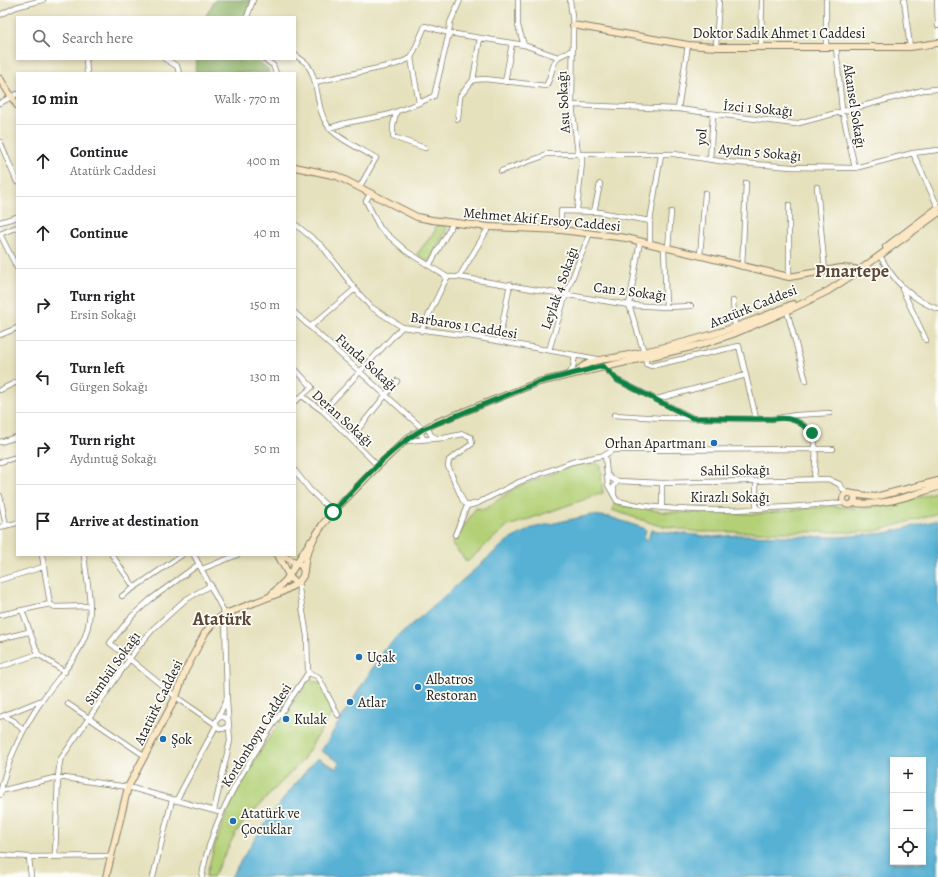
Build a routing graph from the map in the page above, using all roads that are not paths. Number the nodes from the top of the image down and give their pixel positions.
1 (17, 0) edge
2 (43, 0) edge
3 (253, 0) edge
4 (460, 0) edge
5 (518, 0) edge
6 (570, 0) edge
7 (719, 0) edge
8 (762, 0) edge
9 (826, 0) edge
10 (904, 0) edge
11 (937, 0) edge
12 (16, 7) junction
13 (0, 15) edge
14 (247, 16) edge
15 (572, 25) junction
16 (938, 26) edge
17 (449, 33) junction
18 (480, 38) junction
19 (512, 43) junction
20 (938, 43) edge
21 (524, 45) junction
22 (688, 45) junction
23 (761, 46) junction
24 (826, 46) junction
25 (836, 46) junction
26 (716, 47) junction
27 (910, 47) junction
28 (572, 50) junction
29 (296, 56) edge
30 (558, 57) junction
31 (411, 58) junction
32 (86, 60) edge
33 (167, 60) edge
34 (266, 60) edge
35 (87, 72) edge
36 (179, 72) edge
37 (276, 72) edge
38 (0, 78) edge
39 (473, 80) junction
40 (315, 82) junction
41 (504, 82) junction
42 (938, 89) edge
43 (15, 95) edge
44 (0, 103) edge
45 (420, 103) junction
46 (572, 104) junction
47 (678, 109) junction
48 (842, 110) junction
49 (396, 113) junction
50 (713, 115) junction
51 (458, 119) dead end
52 (329, 128) junction
53 (0, 142) edge
54 (425, 148) dead end
55 (938, 150) edge
56 (578, 153) junction
57 (913, 153) junction
58 (661, 155) junction
59 (710, 160) junction
60 (296, 167) edge
61 (855, 168) junction
62 (501, 171) dead end
63 (16, 180) edge
64 (746, 183) dead end
65 (600, 184) dead end
66 (817, 187) dead end
67 (358, 188) junction
68 (705, 193) dead end
69 (370, 194) junction
70 (789, 205) dead end
71 (938, 207) edge
72 (577, 210) junction
73 (594, 212) junction
74 (671, 212) dead end
75 (938, 213) edge
76 (16, 217) edge
77 (650, 221) junction
78 (0, 222) edge
79 (453, 223) junction
80 (296, 225) edge
81 (16, 227) edge
82 (489, 227) junction
83 (561, 230) junction
84 (590, 233) junction
85 (0, 234) edge
86 (640, 241) junction
87 (650, 244) junction
88 (666, 248) junction
89 (700, 256) junction
90 (880, 256) junction
91 (16, 266) edge
92 (429, 266) junction
93 (742, 267) junction
94 (841, 268) junction
95 (825, 271) junction
96 (856, 271) junction
97 (849, 275) junction
98 (447, 277) junction
99 (459, 277) junction
100 (790, 277) junction
101 (510, 284) junction
102 (901, 287) junction
103 (355, 289) junction
104 (566, 294) junction
105 (733, 301) dead end
106 (628, 305) junction
107 (691, 306) dead end
108 (666, 307) junction
109 (938, 309) edge
110 (787, 311) junction
111 (296, 314) edge
112 (310, 327) junction
113 (402, 327) junction
114 (16, 328) edge
115 (735, 328) junction
116 (421, 331) junction
117 (0, 334) edge
118 (926, 340) dead end
119 (499, 342) junction
120 (549, 350) junction
121 (575, 355) junction
122 (645, 355) junction
123 (600, 360) junction
124 (575, 363) junction
125 (603, 366) junction
126 (296, 370) edge
127 (360, 371) junction
128 (577, 372) junction
129 (570, 374) junction
130 (746, 375) junction
131 (397, 381) dead end
132 (806, 381) dead end
133 (16, 382) edge
134 (0, 390) edge
135 (385, 394) junction
136 (302, 396) junction
137 (657, 399) junction
138 (296, 400) edge
139 (323, 411) junction
140 (830, 413) dead end
141 (614, 414) dead end
142 (785, 417) junction
143 (692, 418) junction
144 (756, 418) junction
145 (425, 428) junction
146 (16, 437) edge
147 (351, 438) junction
148 (423, 438) junction
149 (438, 438) junction
150 (406, 441) junction
151 (0, 442) edge
152 (817, 449) junction
153 (833, 449) dead end
154 (605, 455) junction
155 (16, 457) edge
156 (0, 462) edge
157 (378, 466) junction
158 (296, 472) edge
159 (606, 473) junction
160 (814, 479) junction
161 (618, 481) junction
162 (756, 481) junction
163 (938, 481) edge
164 (662, 483) junction
165 (938, 487) edge
166 (846, 493) junction
167 (614, 494) junction
168 (853, 494) junction
169 (0, 496) edge
170 (844, 503) junction
171 (853, 503) junction
172 (468, 506) junction
173 (662, 508) junction
174 (756, 509) junction
175 (333, 512) junction
176 (16, 523) edge
177 (6, 526) junction
178 (0, 527) edge
179 (455, 535) dead end
180 (314, 538) junction
181 (42, 556) edge
182 (113, 556) edge
183 (180, 556) edge
184 (195, 556) edge
185 (235, 556) edge
186 (280, 556) edge
187 (282, 556) edge
188 (84, 557) edge
189 (295, 564) junction
190 (43, 567) junction
191 (201, 567) junction
192 (304, 571) junction
193 (288, 575) junction
194 (0, 580) edge
195 (298, 583) junction
196 (211, 585) junction
197 (134, 587) junction
198 (122, 596) dead end
199 (269, 596) junction
200 (50, 604) junction
201 (90, 606) junction
202 (22, 610) junction
203 (225, 614) junction
204 (0, 615) edge
205 (28, 632) junction
206 (0, 639) edge
207 (38, 654) junction
208 (130, 659) junction
209 (0, 667) edge
210 (65, 672) junction
211 (308, 673) junction
212 (176, 698) junction
213 (227, 698) junction
214 (42, 700) junction
215 (68, 704) dead end
216 (338, 715) dead end
217 (2, 717) edge
218 (218, 718) junction
219 (90, 719) junction
220 (228, 723) junction
221 (215, 725) junction
222 (23, 730) junction
223 (145, 756) junction
224 (58, 777) junction
225 (128, 788) junction
226 (0, 792) edge
227 (174, 801) junction
228 (214, 810) junction
229 (222, 813) junction
230 (0, 855) edge
231 (55, 856) junction
232 (110, 856) junction
233 (29, 857) junction
234 (31, 877) edge
235 (106, 877) edge
236 (153, 877) edge
237 (202, 877) edge

1 - 12 street
2 - 12 street
3 - 14 street
4 - 17 street
5 - 21 street
6 - 15 street, Asu Sokağı
7 - 26 street
8 - 23 street
9 - 24 street
10 - 27 street
11 - 16 street
12 - 13 street
15 - 22 main road, Doktor Sadık Ahmet 1 Caddesi
15 - 28 street, Asu Sokağı
17 - 18 street
17 - 31 street
17 - 45 street
18 - 19 street
18 - 39 street
19 - 21 street
19 - 41 street
20 - 27 main road, Doktor Sadık Ahmet 1 Caddesi
21 - 30 street
22 - 26 main road, Doktor Sadık Ahmet 1 Caddesi
22 - 47 street
23 - 24 main road, Doktor Sadık Ahmet 1 Caddesi
23 - 26 main road, Doktor Sadık Ahmet 1 Caddesi
24 - 25 main road, Doktor Sadık Ahmet 1 Caddesi
25 - 27 main road, Doktor Sadık Ahmet 1 Caddesi
25 - 48 street, Akansel Sokağı
28 - 30 street
28 - 46 street, Asu Sokağı
29 - 40 street
30 - 41 street
31 - 40 street
31 - 45 street
32 - 35 street
33 - 36 street
34 - 37 street
38 - 43 main road
39 - 41 street
39 - 51 street
40 - 52 street
42 - 48 street, İzci 1 Sokağı
43 - 44 street
45 - 49 street
46 - 47 street, İzci 1 Sokağı
46 - 56 street, Asu Sokağı
47 - 50 street, İzci 1 Sokağı
48 - 50 street, İzci 1 Sokağı
48 - 61 street, Akansel Sokağı
49 - 52 street
49 - 54 street
50 - 59 street, yol
52 - 67 street
53 - 63 street
55 - 57 street, Aydın 5 Sokağı
56 - 58 street, Aydın 5 Sokağı
56 - 62 street, Aydın 5 Sokağı
56 - 72 street, Asu Sokağı
57 - 61 street, Aydın 5 Sokağı
57 - 71 street
58 - 59 street, Aydın 5 Sokağı
58 - 77 street
59 - 61 street, Aydın 5 Sokağı
60 - 67 main road, Mehmet Akif Ersoy Caddesi
64 - 93 street
65 - 73 street
66 - 95 street
67 - 69 main road, Mehmet Akif Ersoy Caddesi
68 - 89 street
69 - 79 main road, Mehmet Akif Ersoy Caddesi
69 - 92 street
70 - 100 street
71 - 96 main road, Atatürk Caddesi
72 - 73 street
72 - 83 street
73 - 77 street
74 - 88 street
75 - 90 main road, Atatürk Caddesi
76 - 78 street
77 - 87 street
79 - 82 main road, Mehmet Akif Ersoy Caddesi
79 - 92 street
80 - 103 street, Barbaros 1 Caddesi
81 - 85 street
82 - 83 main road, Mehmet Akif Ersoy Caddesi
82 - 99 street
83 - 84 main road, Mehmet Akif Ersoy Caddesi
84 - 86 main road, Mehmet Akif Ersoy Caddesi
84 - 104 street, Leylak 4 Sokağı
85 - 91 street
86 - 87 main road, Mehmet Akif Ersoy Caddesi
86 - 106 street
87 - 88 main road, Mehmet Akif Ersoy Caddesi
88 - 89 main road, Mehmet Akif Ersoy Caddesi
88 - 108 street
89 - 93 main road, Mehmet Akif Ersoy Caddesi
90 - 96 main road, Atatürk Caddesi
90 - 102 street
92 - 98 street
93 - 100 main road, Mehmet Akif Ersoy Caddesi
94 - 95 main road, Mehmet Akif Ersoy Caddesi
94 - 96 main road, Mehmet Akif Ersoy Caddesi
94 - 97 main road
95 - 100 main road, Mehmet Akif Ersoy Caddesi
96 - 97 main road, Atatürk Caddesi
97 - 110 main road, Atatürk Caddesi
97 - 115 main road, Atatürk Caddesi
98 - 99 street, Can 2 Sokağı
98 - 116 street
99 - 101 street, Can 2 Sokağı
101 - 104 street, Can 2 Sokağı
101 - 119 street
102 - 109 street
102 - 118 street
103 - 112 street
103 - 113 street, Barbaros 1 Caddesi
104 - 106 street, Can 2 Sokağı
104 - 120 street, Leylak 4 Sokağı
105 - 115 street
106 - 108 street, Can 2 Sokağı
106 - 122 street
107 - 108 street, Can 2 Sokağı
110 - 122 main road, Atatürk Caddesi
110 - 132 street
111 - 112 street, Funda Sokağı
112 - 127 street, Funda Sokağı
113 - 116 street, Barbaros 1 Caddesi
113 - 127 street
114 - 117 street
115 - 122 main road, Atatürk Caddesi
116 - 119 street, Barbaros 1 Caddesi
119 - 120 street, Barbaros 1 Caddesi
120 - 121 street, Barbaros 1 Caddesi
121 - 123 street, Barbaros 1 Caddesi
121 - 124 street
122 - 123 main road, Atatürk Caddesi
122 - 125 main road, Atatürk Caddesi
122 - 130 street
123 - 125 main road
123 - 128 main road, Atatürk Caddesi
124 - 128 street
124 - 129 street
125 - 128 main road, Atatürk Caddesi
125 - 137 street
126 - 136 street, Deran Sokağı
127 - 135 street, Funda Sokağı
127 - 139 street
128 - 129 main road
129 - 145 main road
130 - 137 street
130 - 144 street
131 - 135 street
133 - 134 street
135 - 145 street, Funda Sokağı
135 - 147 street
136 - 138 street
136 - 139 street, Deran Sokağı
137 - 143 street
139 - 147 street, Deran Sokağı
140 - 142 street
141 - 143 street
142 - 144 street
142 - 152 street
143 - 144 street
145 - 148 street
145 - 149 street, Funda Sokağı
145 - 150 main road
146 - 151 street
147 - 157 street, Deran Sokağı
148 - 149 street
148 - 150 street
149 - 172 street
150 - 157 main road
152 - 153 street
152 - 154 street
152 - 160 street
154 - 159 street
154 - 172 street
155 - 156 street
157 - 175 main road
158 - 175 street
159 - 161 street
159 - 167 street
160 - 162 street, Sahil Sokağı
160 - 166 street, Sahil Sokağı
161 - 164 street, Sahil Sokağı
161 - 167 street
162 - 164 street, Sahil Sokağı
162 - 174 street
163 - 168 main road
164 - 173 street
165 - 171 main road
166 - 168 main road
166 - 170 main road
167 - 173 street, Kirazlı Sokağı
168 - 171 main road
169 - 177 street
170 - 171 main road
170 - 174 street, Kirazlı Sokağı
172 - 179 street
173 - 174 street, Kirazlı Sokağı
175 - 180 main road
176 - 177 street
177 - 178 street
180 - 189 main road
180 - 192 main road
181 - 190 street
182 - 197 street
183 - 197 street
184 - 191 street
185 - 191 street
186 - 193 main road
187 - 189 main road
188 - 201 street
189 - 192 main road
189 - 193 main road
190 - 194 street
190 - 200 street
191 - 196 street
191 - 208 street
192 - 195 main road
193 - 195 main road
193 - 199 main road
195 - 199 main road, Atatürk Caddesi
195 - 211 street
196 - 203 street
196 - 208 street, Sümbül Sokağı
197 - 198 street
199 - 203 main road, Atatürk Caddesi
200 - 201 street
200 - 202 street
201 - 210 street
202 - 204 street
202 - 205 street
203 - 212 main road, Atatürk Caddesi
203 - 213 street
205 - 206 street
205 - 207 street
207 - 209 street
207 - 210 street
208 - 212 street
208 - 219 street, Sümbül Sokağı
210 - 214 street
211 - 216 street
211 - 229 street, Kordonboyu Caddesi
212 - 221 street
212 - 223 main road, Atatürk Caddesi
213 - 218 street
213 - 220 street
214 - 217 street
214 - 222 street
215 - 219 street
217 - 222 street
218 - 220 street
218 - 221 street
219 - 223 street
219 - 224 street, Sümbül Sokağı
220 - 221 street
220 - 228 street
221 - 227 street
222 - 226 street
223 - 225 main road, Atatürk Caddesi
224 - 225 street
224 - 226 street
224 - 231 street
225 - 227 street
225 - 232 main road, Atatürk Caddesi
227 - 228 street
227 - 236 street
228 - 229 street
229 - 237 street, Kordonboyu Caddesi
230 - 233 street
231 - 232 street
231 - 233 street
232 - 235 main road, Atatürk Caddesi
233 - 234 street

